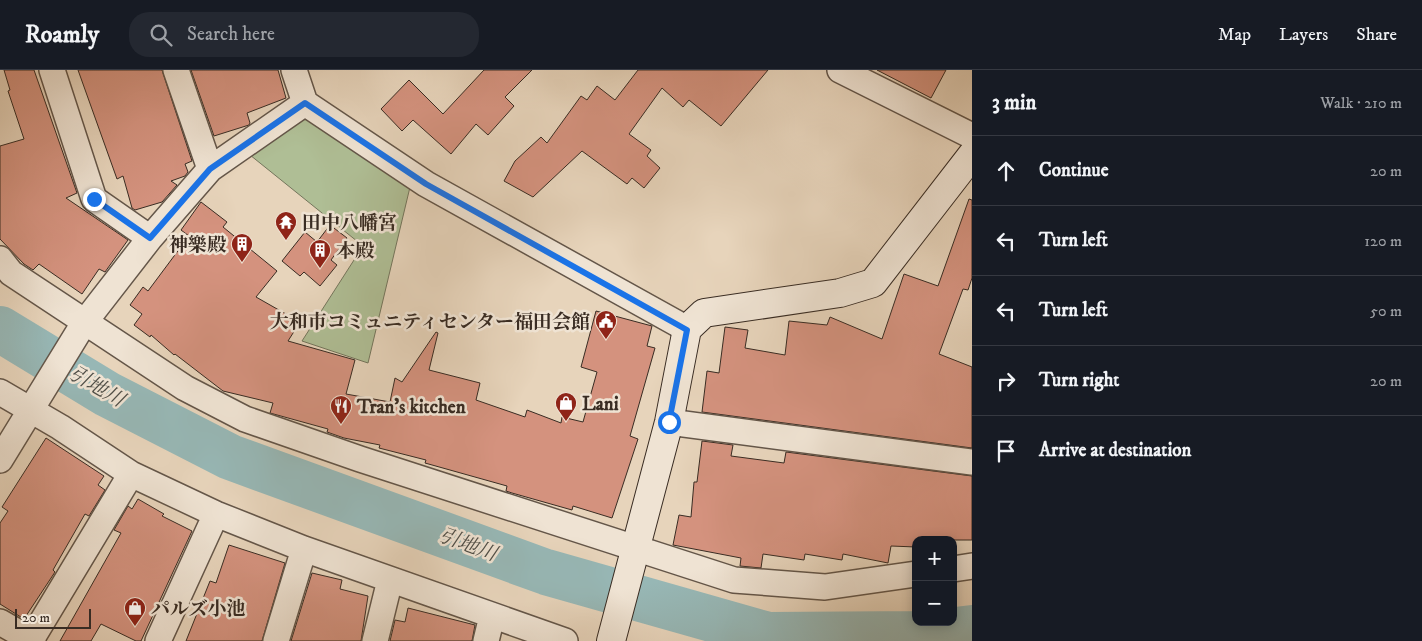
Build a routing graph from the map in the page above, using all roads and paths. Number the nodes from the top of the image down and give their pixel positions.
1 (52, 70) edge
2 (176, 70) edge
3 (294, 70) edge
4 (840, 70) edge
5 (305, 103) junction
6 (972, 136) edge
7 (972, 155) edge
8 (210, 169) junction
9 (150, 238) junction
10 (0, 259) edge
11 (687, 330) junction
12 (79, 332) junction
13 (0, 392) edge
14 (30, 410) junction
15 (669, 422) junction
16 (0, 460) edge
17 (972, 462) edge
18 (131, 474) junction
19 (216, 514) junction
20 (304, 549) junction
21 (633, 557) junction
22 (972, 566) edge
23 (957, 568) edge
24 (912, 575) edge
25 (390, 580) junction
26 (492, 616) junction
27 (0, 622) edge
28 (613, 634) edge
29 (32, 641) edge
30 (158, 641) edge
31 (276, 641) edge
32 (375, 641) edge
33 (486, 641) edge
34 (565, 641) edge

1 - 9 street
2 - 8 street
3 - 5 street
4 - 6 street
5 - 8 street
5 - 11 street
7 - 11 street
8 - 9 street
9 - 12 street
10 - 12 street
11 - 15 street
12 - 14 street
12 - 21 street
13 - 14 street
14 - 16 street
14 - 18 street
15 - 17 street
15 - 21 street
18 - 19 street
18 - 29 street
19 - 20 street
19 - 30 street
20 - 25 street
20 - 31 street
21 - 24 street
21 - 28 street
22 - 23 street
25 - 26 street
25 - 32 street
26 - 33 street
26 - 34 street
27 - 29 street

